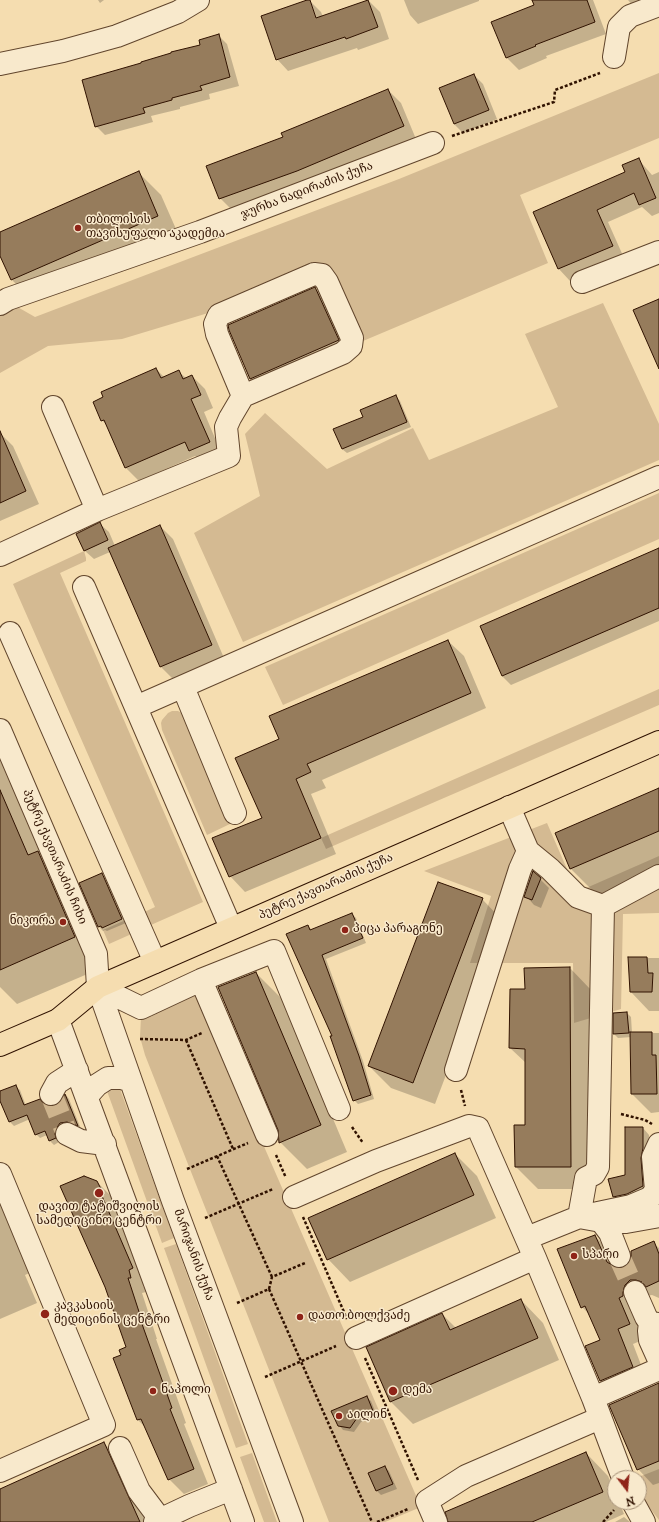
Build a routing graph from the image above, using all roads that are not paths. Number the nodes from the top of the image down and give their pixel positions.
1 (198, 0) edge
2 (659, 5) edge
3 (614, 57) dead end
4 (0, 64) edge
5 (433, 143) road end
6 (659, 252) edge
7 (582, 282) dead end
8 (0, 304) edge
9 (243, 396) junction
10 (53, 407) dead end
11 (659, 477) edge
12 (97, 510) junction
13 (0, 555) edge
14 (84, 587) dead end
15 (10, 633) dead end
16 (183, 687) junction
17 (136, 707) junction
18 (0, 730) edge
19 (659, 742) edge
20 (509, 807) junction
21 (235, 813) dead end
22 (528, 852) junction
23 (659, 876) edge
24 (603, 906) junction
25 (231, 928) junction
26 (155, 962) junction
27 (201, 980) junction
28 (98, 987) junction
29 (58, 1020) junction
30 (0, 1045) edge
31 (77, 1070) junction
32 (456, 1070) road end
33 (131, 1081) junction
34 (51, 1094) dead end
35 (87, 1096) junction
36 (339, 1109) road end
37 (67, 1134) dead end
38 (268, 1135) road end
39 (657, 1135) edge
40 (104, 1144) junction
41 (0, 1174) edge
42 (284, 1193) road end
43 (659, 1216) edge
44 (578, 1217) junction
45 (601, 1221) junction
46 (626, 1222) junction
47 (659, 1227) edge
48 (531, 1248) junction
49 (619, 1256) tunnel mouth
50 (635, 1292) tunnel mouth
51 (655, 1323) edge
52 (349, 1341) road end
53 (659, 1360) edge
54 (659, 1369) edge
55 (593, 1398) junction
56 (600, 1418) junction
57 (120, 1448) dead end
58 (620, 1470) edge
59 (0, 1471) edge
60 (231, 1489) junction
61 (637, 1510) edge
62 (157, 1520) edge
63 (243, 1522) edge
64 (292, 1522) edge
65 (436, 1522) edge
66 (644, 1522) edge

1 - 4 street
2 - 3 street
5 - 8 street, ჯურხა ნადირაძის ქუჩა
6 - 7 street
9 - 9 street
9 - 12 street
10 - 12 street
11 - 16 street
12 - 13 street
14 - 17 street
15 - 26 street
16 - 17 street
16 - 21 street
17 - 25 street
18 - 28 street, პეტრე ქავთარაძის ჩიხი
19 - 20 main road, პეტრე ქავთარაძის ქუჩა
20 - 22 street
20 - 25 main road, პეტრე ქავთარაძის ქუჩა
22 - 24 street
22 - 32 street
23 - 24 street
24 - 44 street
25 - 26 main road, პეტრე ქავთარაძის ქუჩა
26 - 28 main road, პეტრე ქავთარაძის ქუჩა
27 - 28 street
27 - 36 street
27 - 38 street
28 - 29 main road, პეტრე ქავთარაძის ქუჩა
28 - 33 street, მარიჯანის ქუჩა
29 - 30 main road, პეტრე ქავთარაძის ქუჩა
29 - 31 street
31 - 34 street
31 - 35 street
33 - 35 street
33 - 64 street, მარიჯანის ქუჩა
35 - 40 street
37 - 40 street
39 - 44 street
40 - 60 street
41 - 59 street
42 - 48 street
43 - 46 street
44 - 45 street
44 - 48 street
45 - 46 street
45 - 49 street
46 - 47 street
48 - 52 street
48 - 55 street
50 - 51 street
51 - 53 street
54 - 55 street
55 - 56 street
56 - 58 street
56 - 65 street
57 - 62 street
60 - 62 street
60 - 63 street
61 - 66 street

